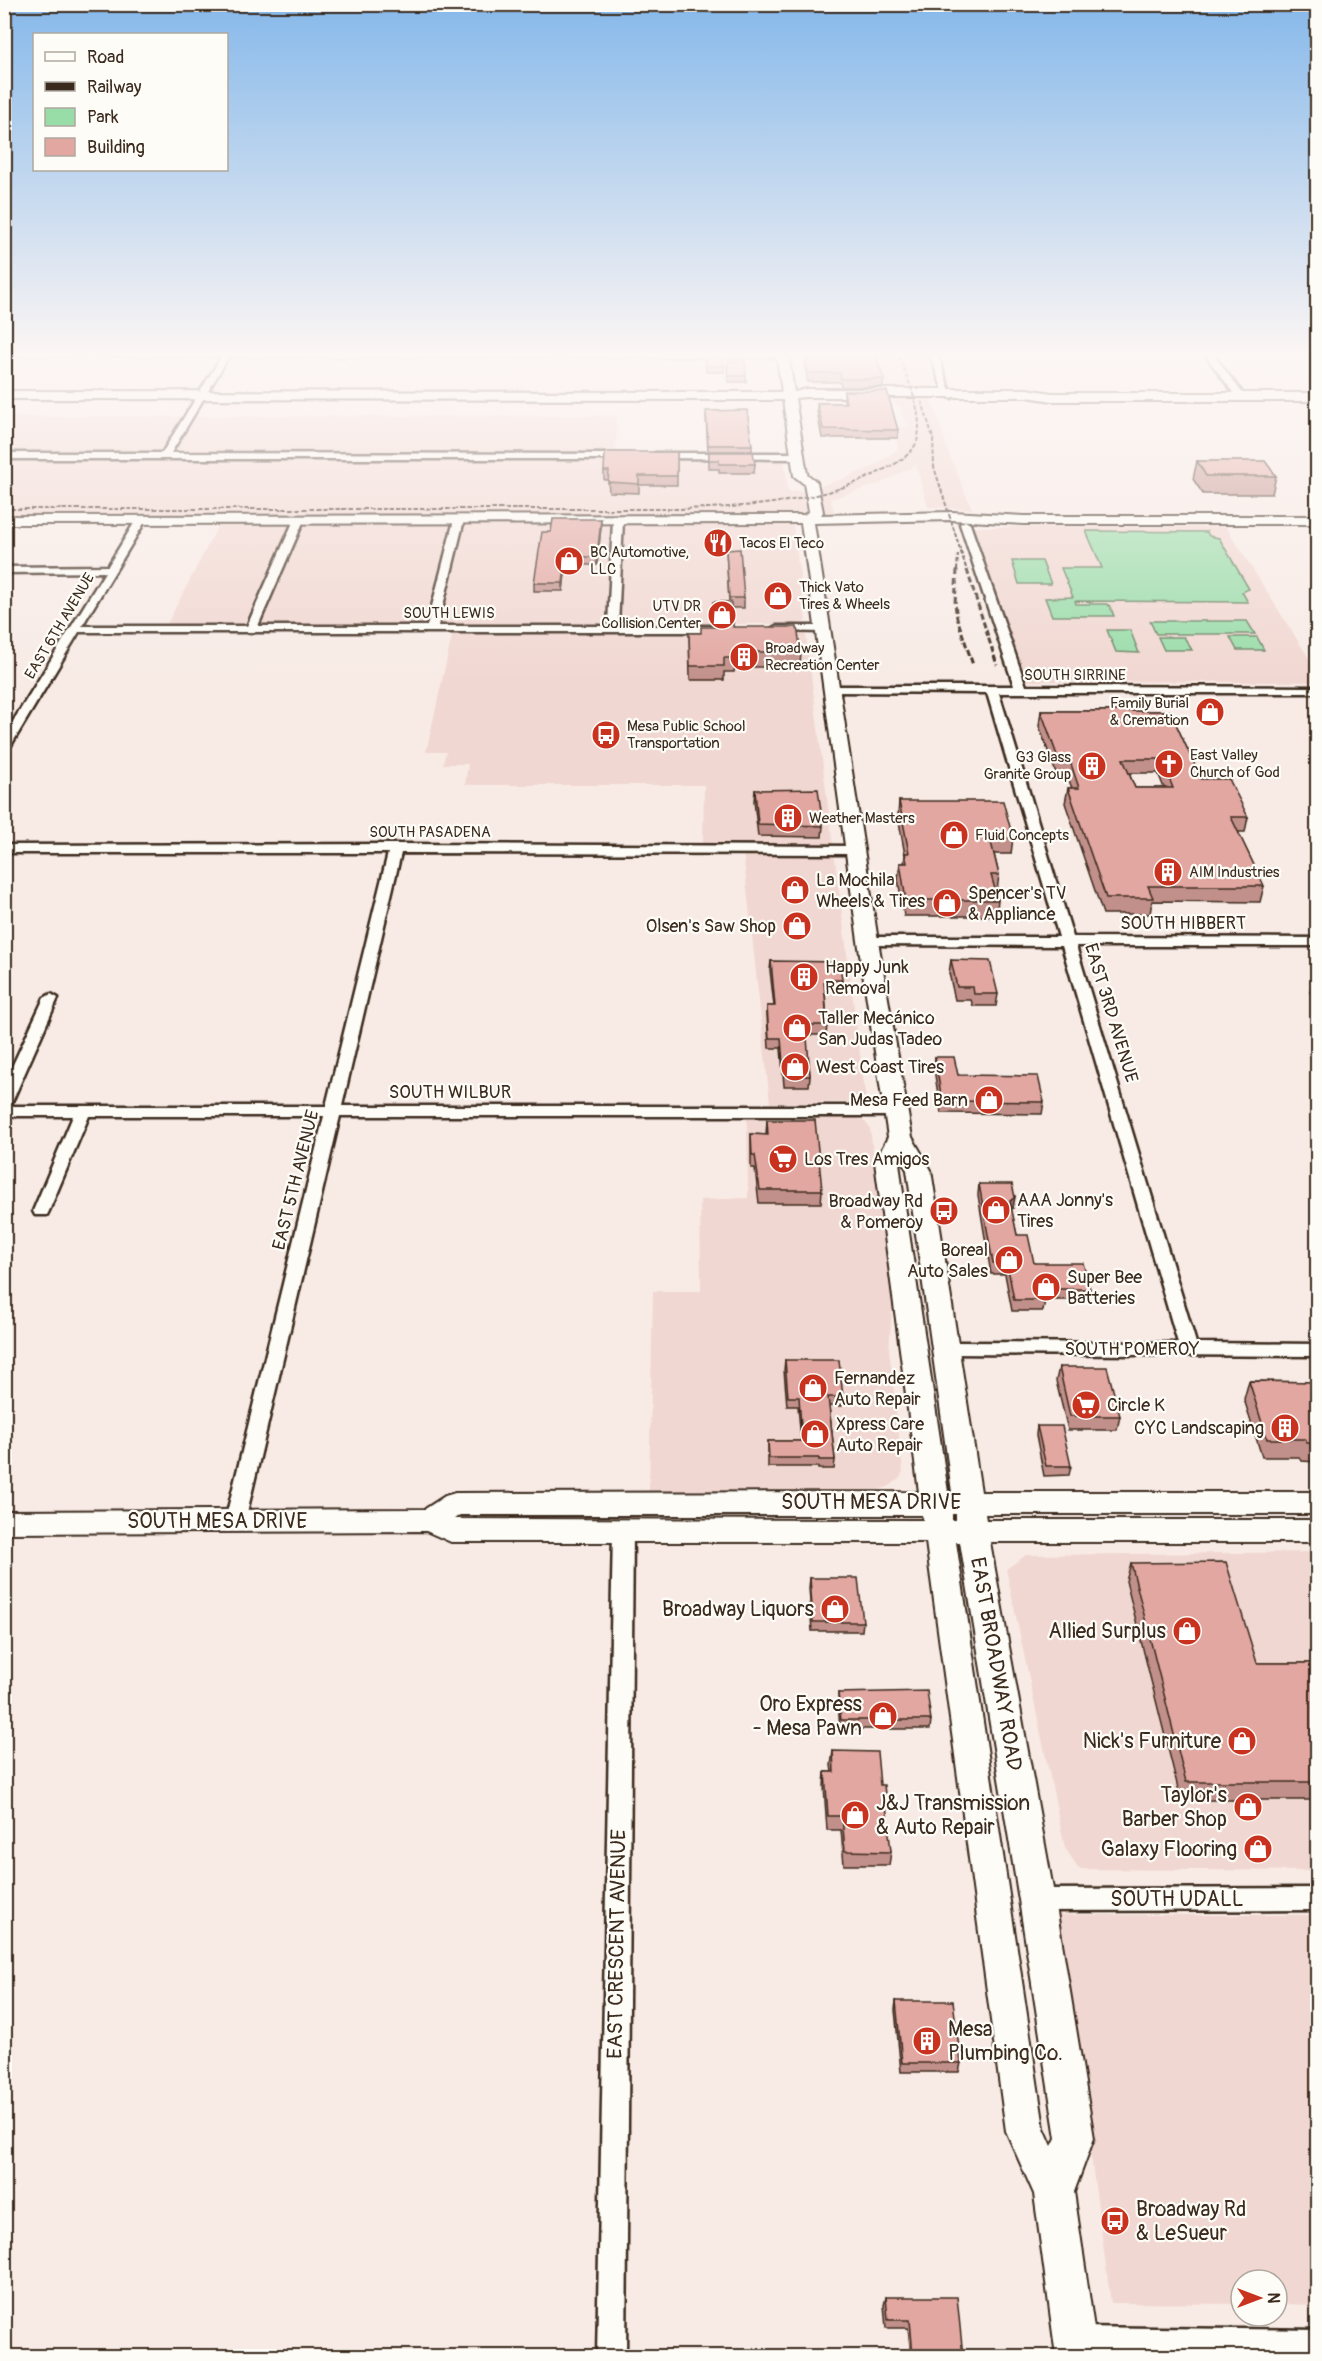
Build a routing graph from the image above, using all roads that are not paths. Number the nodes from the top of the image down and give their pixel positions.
1 (799, 462) edge
2 (801, 476) junction
3 (796, 490) dead end
4 (803, 512) junction
5 (881, 519) junction
6 (4, 520) edge
7 (141, 520) junction
8 (299, 520) junction
9 (459, 520) junction
10 (618, 520) junction
11 (1024, 520) junction
12 (1317, 520) edge
13 (965, 524) junction
14 (4, 570) edge
15 (111, 570) junction
16 (251, 628) junction
17 (432, 628) junction
18 (76, 629) junction
19 (613, 629) junction
20 (730, 629) edge
21 (766, 629) edge
22 (823, 629) junction
23 (831, 689) junction
24 (992, 689) junction
25 (1021, 689) junction
26 (1317, 690) edge
27 (4, 747) edge
28 (396, 848) junction
29 (4, 849) edge
30 (855, 850) junction
31 (868, 941) junction
32 (1069, 941) junction
33 (1317, 942) edge
34 (51, 998) dead end
35 (4, 1102) edge
36 (4, 1111) edge
37 (83, 1111) junction
38 (333, 1111) junction
39 (896, 1111) junction
40 (900, 1137) junction
41 (41, 1211) dead end
42 (947, 1348) junction
43 (1190, 1349) junction
44 (1317, 1350) edge
45 (1317, 1503) edge
46 (938, 1517) junction
47 (971, 1517) junction
48 (430, 1520) junction
49 (235, 1521) junction
50 (4, 1522) edge
51 (1317, 1530) edge
52 (623, 1531) junction
53 (1317, 1899) edge
54 (1037, 1900) junction
55 (1054, 2192) junction
56 (1317, 2344) edge
57 (1076, 2349) edge
58 (611, 2356) edge

1 - 2 main road
2 - 3 main road
2 - 4 main road
4 - 5 main road
4 - 10 main road
4 - 22 main road, EAST BROADWAY ROAD
5 - 11 main road
5 - 13 main road
6 - 7 main road
7 - 8 main road
7 - 15 street, EAST 6TH AVENUE
8 - 9 main road
8 - 16 street
9 - 10 main road
9 - 17 street
10 - 19 street
11 - 12 main road
11 - 13 main road
13 - 25 street
14 - 15 street
15 - 18 street, EAST 6TH AVENUE
16 - 17 street, SOUTH LEWIS
16 - 18 street, SOUTH LEWIS
17 - 19 street, SOUTH LEWIS
18 - 27 street, EAST 6TH AVENUE
19 - 20 street, SOUTH LEWIS
21 - 22 street
22 - 23 main road, EAST BROADWAY ROAD
23 - 24 street, SOUTH SIRRINE
23 - 30 main road, EAST BROADWAY ROAD
24 - 25 street, SOUTH SIRRINE
24 - 32 street, EAST 3RD AVENUE
25 - 26 street, SOUTH SIRRINE
28 - 29 street, SOUTH PASADENA
28 - 30 street, SOUTH PASADENA
28 - 38 street, EAST 5TH AVENUE
30 - 31 main road, EAST BROADWAY ROAD
31 - 32 street, SOUTH HIBBERT
31 - 39 main road, EAST BROADWAY ROAD
32 - 33 street, SOUTH HIBBERT
32 - 43 street, EAST 3RD AVENUE
34 - 35 street
36 - 37 street, SOUTH WILBUR
37 - 38 street, SOUTH WILBUR
37 - 41 street
38 - 39 street, SOUTH WILBUR
38 - 49 street, EAST 5TH AVENUE
39 - 40 main road, EAST BROADWAY ROAD
40 - 42 main road, EAST BROADWAY ROAD
40 - 46 main road, EAST BROADWAY ROAD
42 - 43 street, SOUTH POMEROY
42 - 47 main road, EAST BROADWAY ROAD
43 - 44 street, SOUTH POMEROY
45 - 47 main road, SOUTH MESA DRIVE
46 - 47 main road, SOUTH MESA DRIVE
46 - 48 main road, SOUTH MESA DRIVE
46 - 52 main road, SOUTH MESA DRIVE
46 - 55 main road, EAST BROADWAY ROAD
47 - 51 main road, SOUTH MESA DRIVE
47 - 54 main road, EAST BROADWAY ROAD
48 - 49 main road, SOUTH MESA DRIVE
48 - 52 main road, SOUTH MESA DRIVE
49 - 50 main road, SOUTH MESA DRIVE
52 - 58 street, EAST CRESCENT AVENUE
53 - 54 street, SOUTH UDALL
54 - 55 main road, EAST BROADWAY ROAD
55 - 57 main road, EAST BROADWAY ROAD
56 - 57 street

